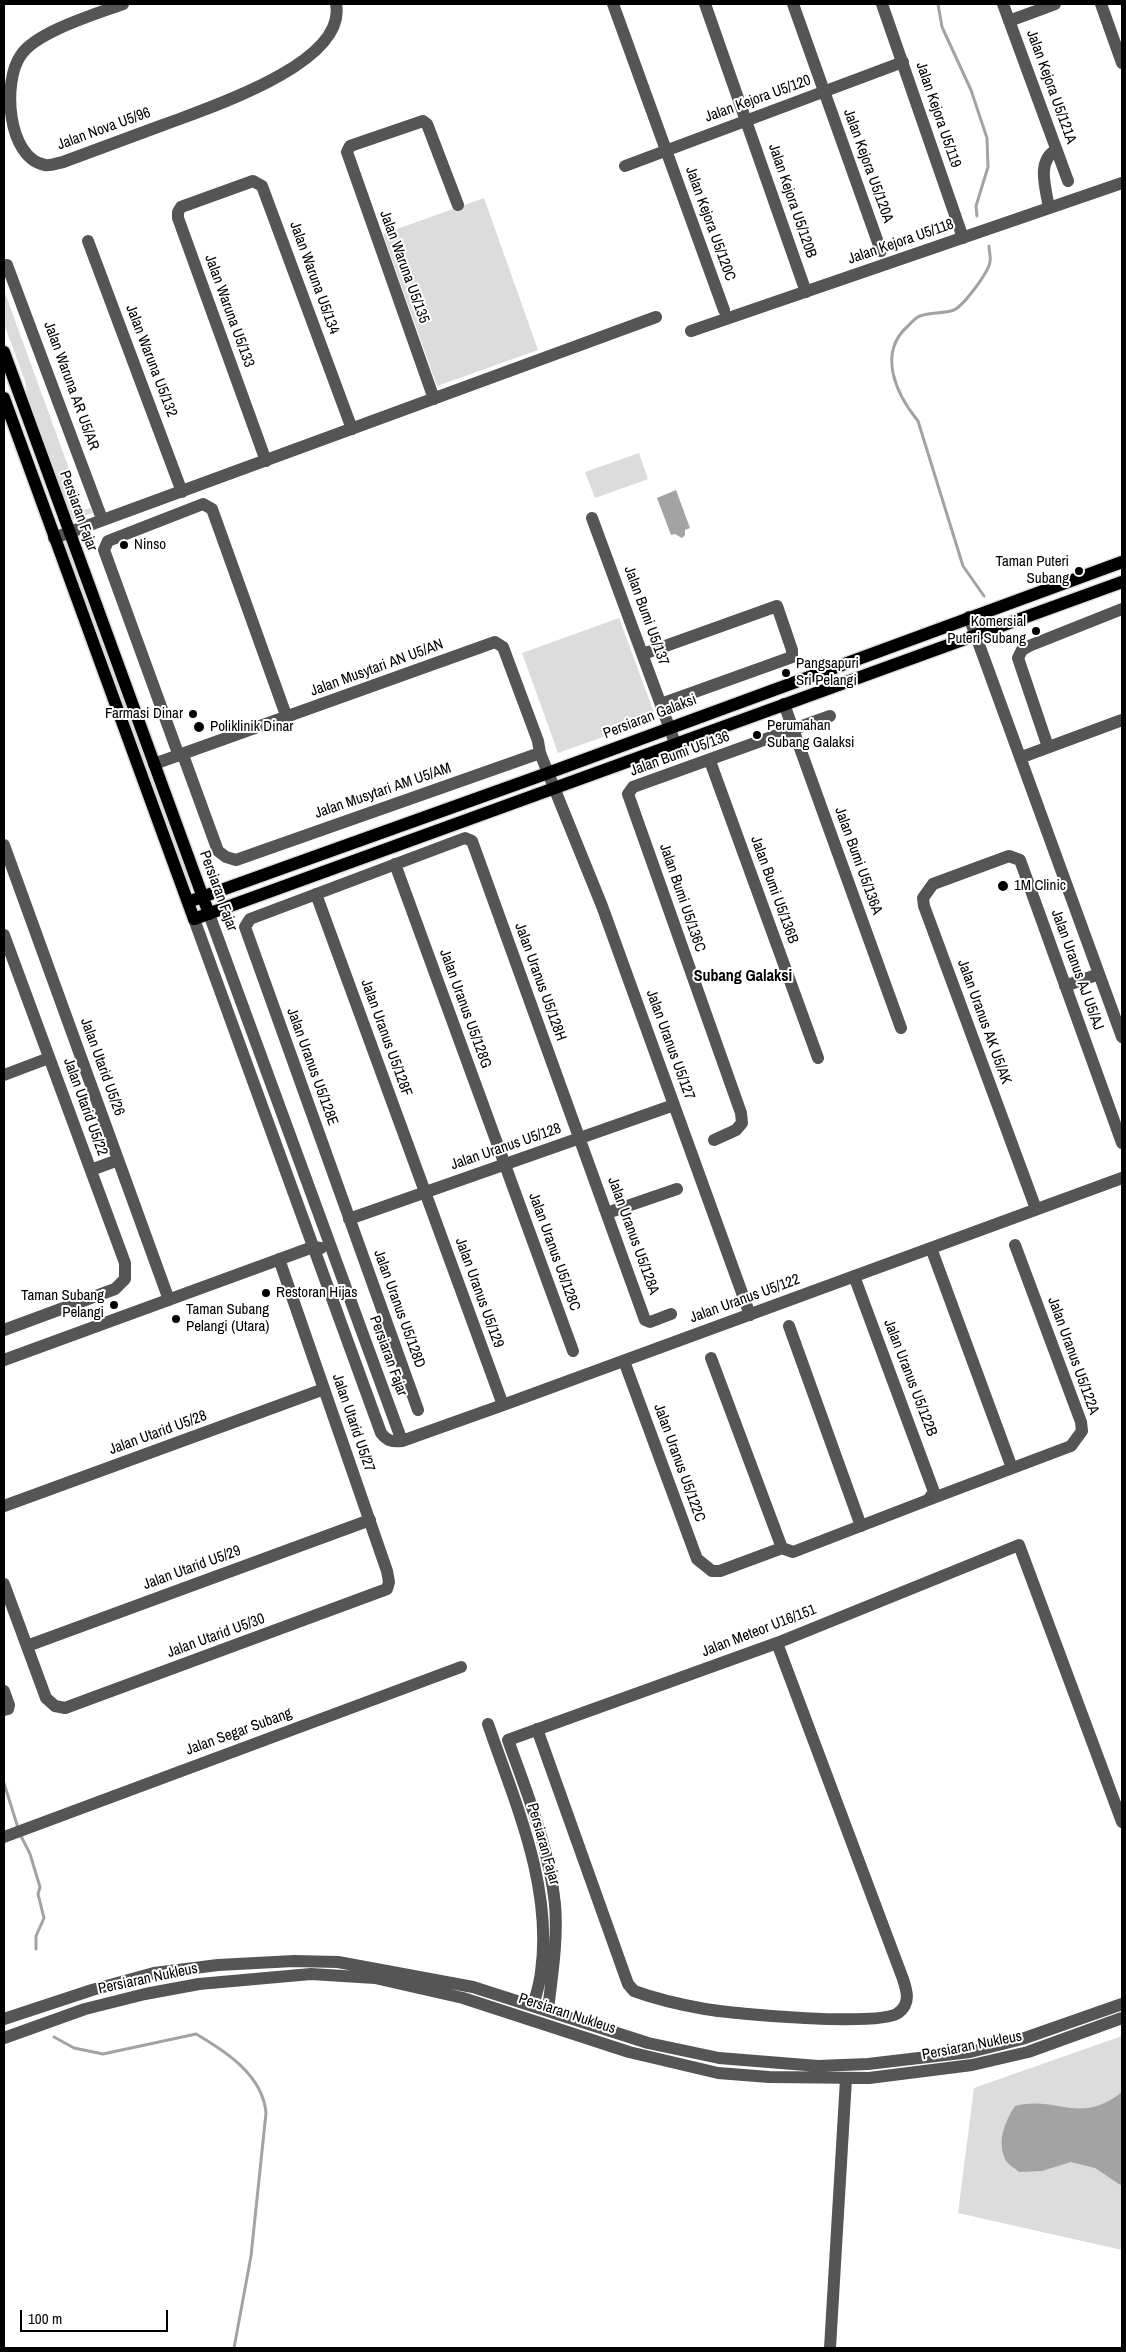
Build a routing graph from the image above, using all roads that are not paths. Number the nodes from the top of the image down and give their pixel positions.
1 (123, 4) edge
2 (336, 4) edge
3 (613, 4) edge
4 (705, 4) edge
5 (793, 4) edge
6 (882, 4) edge
7 (1003, 4) edge
8 (1055, 4) edge
9 (1101, 4) edge
10 (93, 9) edge
11 (1009, 21) junction
12 (902, 62) junction
13 (1122, 63) edge
14 (825, 91) junction
15 (746, 121) junction
16 (666, 150) junction
17 (1056, 150) junction
18 (625, 166) dead end
19 (1068, 181) dead end
20 (1122, 183) edge
21 (217, 194) joint
22 (458, 205) dead end
23 (1049, 208) junction
24 (963, 238) junction
25 (88, 241) dead end
26 (882, 251) dead end
27 (6, 266) edge
28 (806, 292) junction
29 (724, 310) dead end
30 (656, 317) dead end
31 (691, 331) dead end
32 (4, 352) edge
33 (4, 398) edge
34 (434, 399) junction
35 (352, 429) junction
36 (266, 461) junction
37 (182, 492) junction
38 (592, 518) dead end
39 (102, 519) junction
40 (68, 532) junction
41 (54, 538) junction
42 (1122, 562) edge
43 (1122, 582) edge
44 (1122, 609) edge
45 (969, 617) junction
46 (976, 636) junction
47 (643, 654) junction
48 (661, 704) junction
49 (784, 704) junction
50 (830, 716) dead end
51 (287, 718) junction
52 (1122, 720) edge
53 (670, 727) junction
54 (793, 730) junction
55 (676, 744) junction
56 (1048, 747) junction
57 (540, 753) junction
58 (181, 756) junction
59 (1022, 757) junction
60 (710, 761) junction
61 (154, 764) junction
62 (548, 773) junction
63 (553, 789) junction
64 (628, 794) joint
65 (4, 845) edge
66 (395, 864) junction
67 (968, 870) joint
68 (316, 894) junction
69 (203, 896) junction
70 (188, 902) junction
71 (209, 914) junction
72 (194, 919) junction
73 (4, 934) edge
74 (1100, 974) junction
75 (1065, 986) junction
76 (902, 1028) dead end
77 (1122, 1037) edge
78 (49, 1058) junction
79 (818, 1058) dead end
80 (4, 1075) edge
81 (674, 1105) junction
82 (290, 1134) junction
83 (580, 1138) junction
84 (714, 1140) dead end
85 (1122, 1143) edge
86 (118, 1160) junction
87 (505, 1164) junction
88 (90, 1170) junction
89 (1122, 1178) edge
90 (677, 1189) dead end
91 (425, 1192) junction
92 (1036, 1209) junction
93 (607, 1213) junction
94 (349, 1219) junction
95 (1015, 1245) dead end
96 (313, 1247) junction
97 (931, 1248) junction
98 (279, 1259) junction
99 (854, 1276) junction
100 (169, 1300) junction
101 (671, 1314) dead end
102 (750, 1315) junction
103 (788, 1326) dead end
104 (4, 1330) edge
105 (366, 1344) junction
106 (573, 1351) dead end
107 (711, 1358) dead end
108 (4, 1360) edge
109 (624, 1361) junction
110 (324, 1389) junction
111 (503, 1405) junction
112 (418, 1410) dead end
113 (402, 1441) junction
114 (1012, 1468) junction
115 (931, 1496) junction
116 (4, 1506) edge
117 (370, 1520) junction
118 (861, 1526) junction
119 (782, 1548) junction
120 (712, 1571) joint
121 (4, 1584) edge
122 (379, 1593) joint
123 (777, 1643) junction
124 (27, 1646) junction
125 (460, 1667) dead end
126 (4, 1691) edge
127 (4, 1710) edge
128 (488, 1724) dead end
129 (536, 1729) junction
130 (508, 1740) joint
131 (1122, 1822) edge
132 (8, 1836) edge
133 (1122, 2004) edge
134 (534, 2006) junction
135 (548, 2010) junction
136 (1122, 2018) edge
137 (4, 2019) edge
138 (4, 2038) edge
139 (846, 2079) junction
140 (830, 2348) edge

1 - 10 street, Jalan Nova U5/96
2 - 10 street, Jalan Nova U5/96
3 - 16 street, Jalan Kejora U5/120C
4 - 15 street, Jalan Kejora U5/120B
5 - 14 street, Jalan Kejora U5/120A
6 - 12 street, Jalan Kejora U5/119
7 - 11 street, Jalan Kejora U5/121A
8 - 11 street
9 - 13 street
11 - 17 street, Jalan Kejora U5/121A
12 - 14 street, Jalan Kejora U5/120
12 - 24 street, Jalan Kejora U5/119
14 - 15 street, Jalan Kejora U5/120
14 - 26 street, Jalan Kejora U5/120A
15 - 16 street, Jalan Kejora U5/120
15 - 28 street, Jalan Kejora U5/120B
16 - 18 street, Jalan Kejora U5/120
16 - 29 street, Jalan Kejora U5/120C
17 - 19 street, Jalan Kejora U5/121A
17 - 23 street
20 - 23 street, Jalan Kejora U5/118
21 - 35 street, Jalan Waruna U5/134
21 - 36 street, Jalan Waruna U5/133
22 - 34 street, Jalan Waruna U5/135
23 - 24 street, Jalan Kejora U5/118
24 - 28 street, Jalan Kejora U5/118
25 - 37 street, Jalan Waruna U5/132
27 - 39 street, Jalan Waruna AR U5/AR
28 - 31 street, Jalan Kejora U5/118
30 - 34 street
32 - 40 main road, Persiaran Fajar
33 - 41 main road, Persiaran Fajar
34 - 35 street
35 - 36 street
36 - 37 street
37 - 39 street
38 - 47 street, Jalan Bumi U5/137
39 - 40 street
40 - 41 street
40 - 61 main road, Persiaran Fajar
41 - 70 main road, Persiaran Fajar
42 - 45 main road, Persiaran Galaksi
43 - 46 main road
44 - 56 street
45 - 46 street
45 - 53 main road, Persiaran Galaksi
46 - 49 main road
46 - 59 street
47 - 48 street, Jalan Bumi U5/137
47 - 48 street
48 - 53 street, Jalan Bumi U5/137
49 - 54 street, Jalan Bumi U5/136A
49 - 55 main road
50 - 54 street, Jalan Bumi U5/136
51 - 57 street, Jalan Musytari AN U5/AN
51 - 58 street, Jalan Musytari AN U5/AN
51 - 58 street
52 - 56 street
53 - 55 street, Jalan Bumi U5/137
53 - 62 main road, Persiaran Galaksi
54 - 60 street, Jalan Bumi U5/136
54 - 76 street, Jalan Bumi U5/136A
55 - 63 main road
56 - 59 street
57 - 58 street, Jalan Musytari AM U5/AM
57 - 62 street
58 - 61 street, Jalan Musytari AN U5/AN
59 - 74 street
60 - 64 street, Jalan Bumi U5/136
60 - 79 street, Jalan Bumi U5/136B
61 - 69 main road, Persiaran Fajar
62 - 63 street, Jalan Uranus U5/127
62 - 69 main road, Persiaran Galaksi
63 - 71 main road
63 - 81 street, Jalan Uranus U5/127
64 - 84 street, Jalan Bumi U5/136C
65 - 86 street, Jalan Utarid U5/26
66 - 68 street
66 - 83 street, Jalan Uranus U5/128H
66 - 87 street, Jalan Uranus U5/128G
67 - 75 street, Jalan Uranus AJ U5/AJ
67 - 92 street, Jalan Uranus AK U5/AK
68 - 91 street, Jalan Uranus U5/128F
68 - 94 street, Jalan Uranus U5/128E
69 - 70 main road, Persiaran Galaksi
69 - 71 main road, Persiaran Fajar
70 - 72 main road, Persiaran Fajar
71 - 72 main road
71 - 82 street, Persiaran Fajar
72 - 96 street, Persiaran Fajar
73 - 78 street, Jalan Utarid U5/22
74 - 75 street
74 - 77 street
75 - 85 street, Jalan Uranus AJ U5/AJ
78 - 80 street
78 - 88 street, Jalan Utarid U5/22
81 - 83 street, Jalan Uranus U5/128
81 - 102 street, Jalan Uranus U5/127
82 - 96 street
82 - 105 street, Persiaran Fajar
83 - 87 street, Jalan Uranus U5/128
83 - 93 street, Jalan Uranus U5/128A
86 - 88 street
86 - 100 street, Jalan Utarid U5/26
87 - 91 street, Jalan Uranus U5/128
87 - 106 street, Jalan Uranus U5/128C
88 - 104 street, Jalan Utarid U5/22
89 - 92 street, Jalan Uranus U5/122
90 - 93 street
91 - 94 street, Jalan Uranus U5/128
91 - 111 street, Jalan Uranus U5/129
92 - 97 street, Jalan Uranus U5/122
93 - 101 street, Jalan Uranus U5/128A
94 - 112 street, Jalan Uranus U5/128D
95 - 114 street, Jalan Uranus U5/122A
96 - 98 street
96 - 105 street
96 - 113 street, Persiaran Fajar
97 - 99 street, Jalan Uranus U5/122
97 - 114 street
98 - 100 street
98 - 110 street, Jalan Utarid U5/27
99 - 102 street, Jalan Uranus U5/122
99 - 115 street, Jalan Uranus U5/122B
100 - 108 street
102 - 109 street, Jalan Uranus U5/122
103 - 118 street
105 - 113 street, Persiaran Fajar
107 - 119 street
109 - 111 street, Jalan Uranus U5/122
109 - 120 street, Jalan Uranus U5/122C
110 - 116 street, Jalan Utarid U5/28
110 - 117 street, Jalan Utarid U5/27
111 - 113 street, Jalan Uranus U5/122
114 - 115 street, Jalan Uranus U5/122A
115 - 118 street, Jalan Uranus U5/122A
117 - 122 street, Jalan Utarid U5/27
117 - 124 street, Jalan Utarid U5/29
118 - 119 street, Jalan Uranus U5/122A
119 - 120 street, Jalan Uranus U5/122A
121 - 124 street
122 - 124 street, Jalan Utarid U5/30
123 - 129 street, Jalan Meteor U16/151
123 - 129 street
123 - 131 street, Jalan Meteor U16/151
125 - 132 street, Jalan Segar Subang
126 - 127 street
128 - 134 street, Persiaran Fajar
129 - 130 street, Jalan Meteor U16/151
130 - 135 street, Persiaran Fajar
133 - 135 street, Persiaran Nukleus
134 - 135 street, Persiaran Nukleus
134 - 137 street, Persiaran Nukleus
136 - 139 street, Persiaran Nukleus
138 - 139 street, Persiaran Nukleus
139 - 140 street

